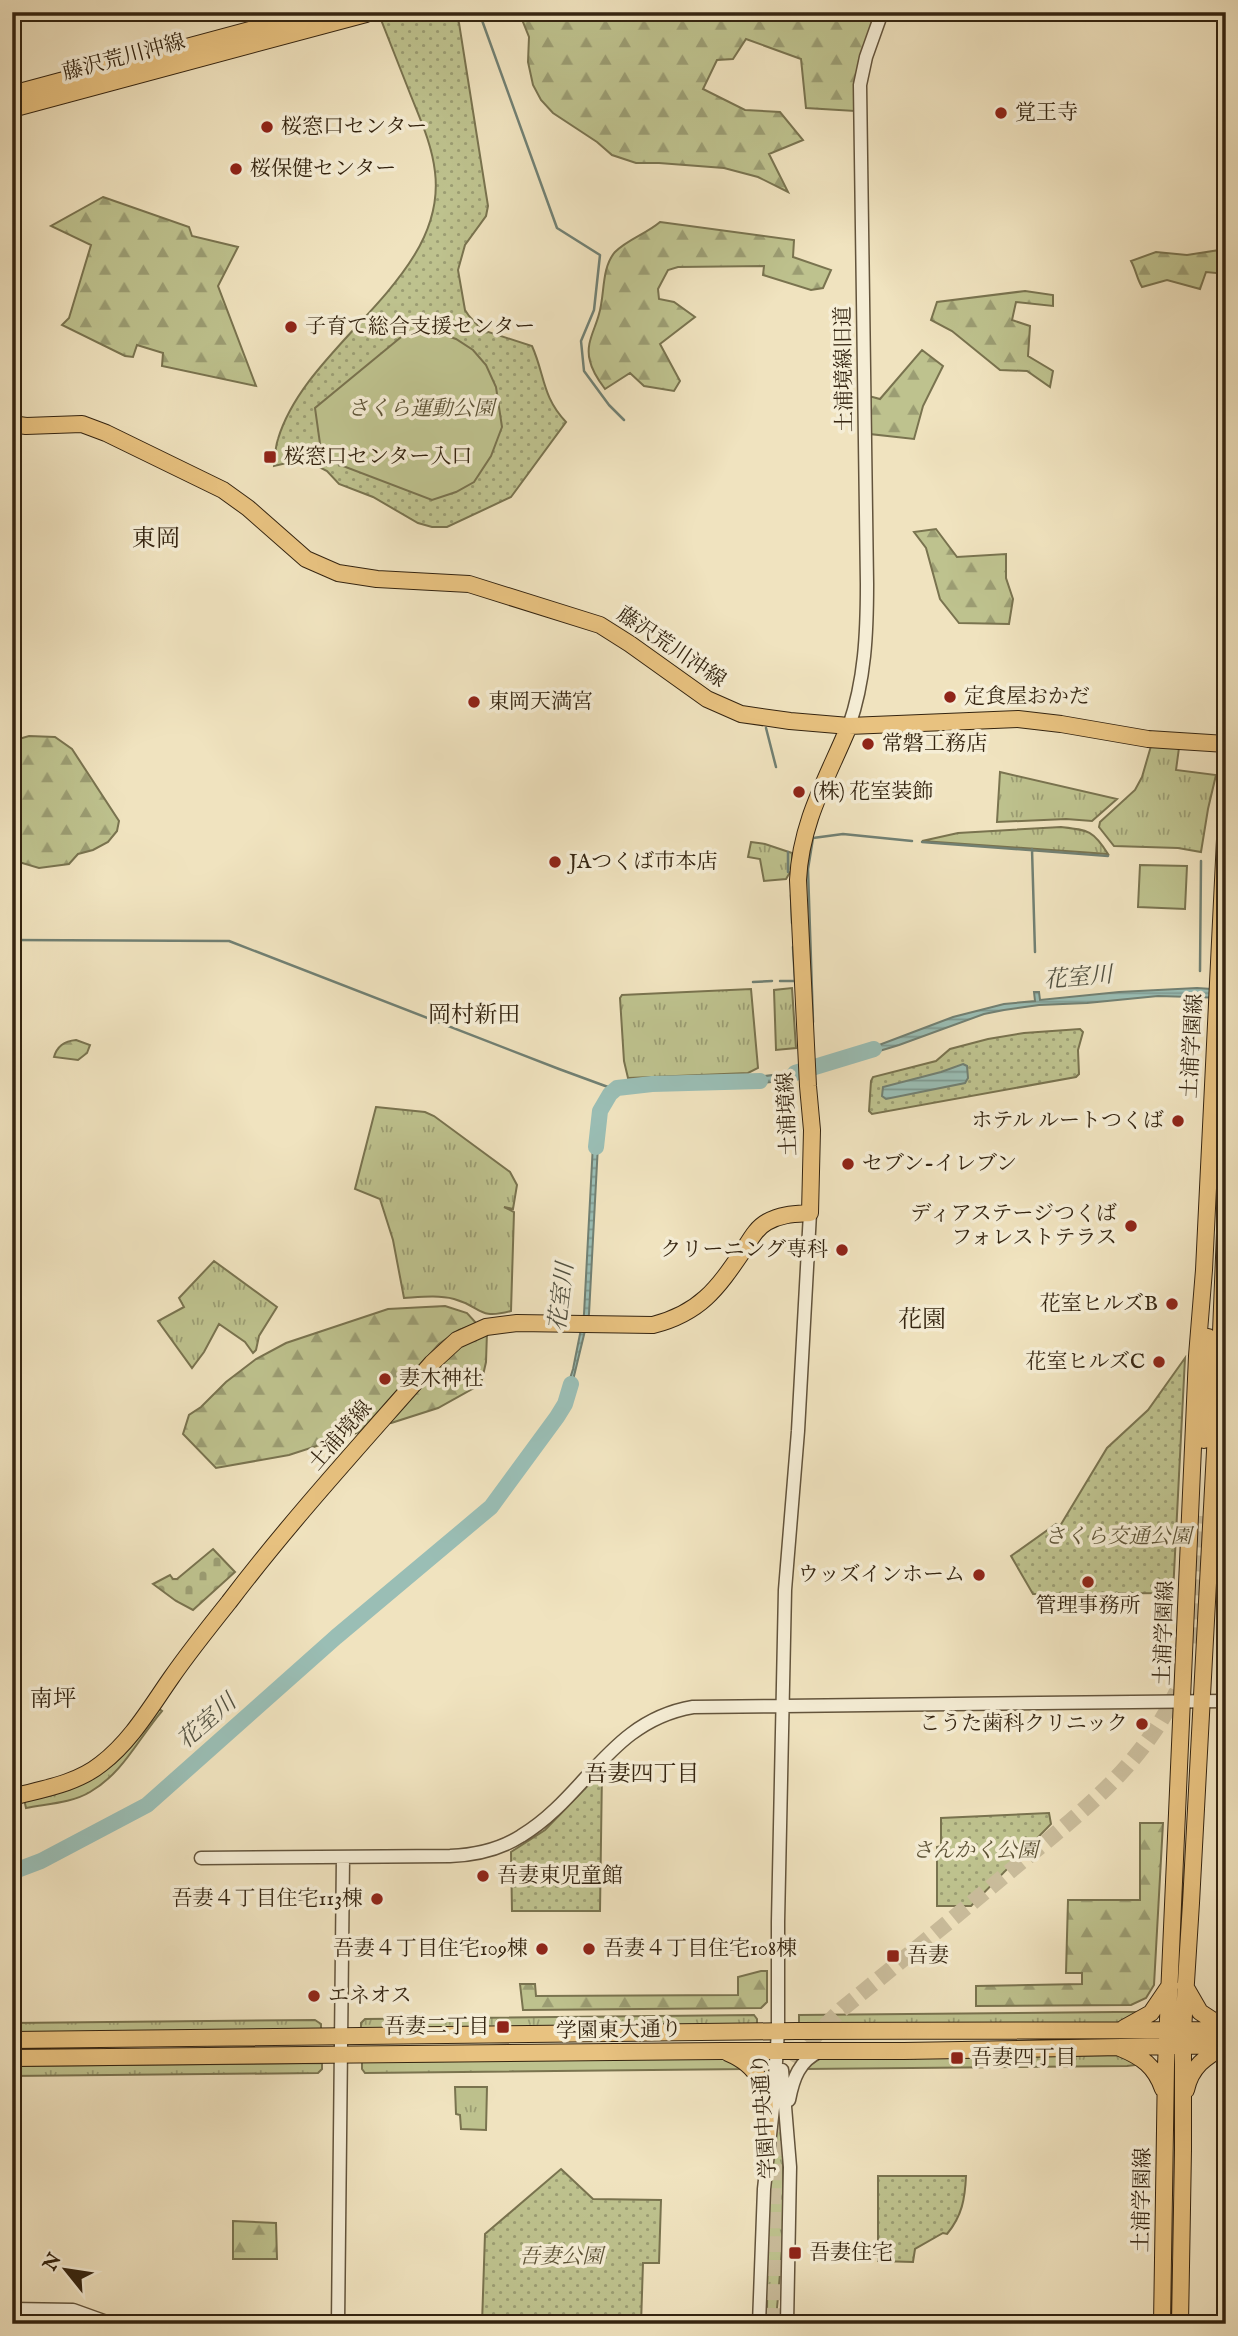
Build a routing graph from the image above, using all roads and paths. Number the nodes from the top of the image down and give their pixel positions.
1 (317, 12) edge
2 (366, 12) edge
3 (882, 12) edge
4 (12, 93) edge
5 (12, 109) edge
6 (12, 424) edge
7 (849, 726) junction
8 (1226, 744) edge
9 (1226, 819) edge
10 (1226, 1208) edge
11 (810, 1213) junction
12 (1203, 1280) junction
13 (1222, 1284) junction
14 (1208, 1369) junction
15 (1201, 1516) tunnel mouth
16 (1226, 1701) edge
17 (1183, 1702) junction
18 (1201, 1702) junction
19 (782, 1706) junction
20 (12, 1797) edge
21 (343, 1857) junction
22 (201, 1858) dead end
23 (1177, 1984) junction
24 (1122, 2029) junction
25 (1226, 2029) edge
26 (778, 2031) junction
27 (341, 2035) junction
28 (1175, 2037) junction
29 (12, 2040) edge
30 (1226, 2045) edge
31 (1115, 2046) junction
32 (722, 2050) junction
33 (779, 2050) junction
34 (824, 2050) junction
35 (340, 2056) junction
36 (12, 2059) edge
37 (1165, 2098) junction
38 (1183, 2102) junction
39 (786, 2111) junction
40 (768, 2146) junction
41 (12, 2309) edge
42 (112, 2324) edge
43 (338, 2324) edge
44 (759, 2324) edge
45 (787, 2324) edge
46 (1163, 2324) edge
47 (1180, 2324) edge

1 - 4 main road, 藤沢荒川沖線
2 - 5 main road, 藤沢荒川沖線
3 - 7 street, 土浦境線旧道
6 - 7 main road, 藤沢荒川沖線
7 - 8 main road, 藤沢荒川沖線
7 - 11 main road, 土浦境線
9 - 12 main road, 土浦学園線
10 - 13 main road, 土浦学園線
11 - 19 street, 学園中央通り
11 - 20 main road, 土浦境線
12 - 14 main road
12 - 17 main road, 土浦学園線
13 - 14 main road
13 - 18 main road, 土浦学園線
14 - 15 main road
16 - 18 street
17 - 18 street
17 - 19 street
17 - 23 main road, 土浦学園線
18 - 23 main road, 土浦学園線
19 - 21 street
19 - 26 street, 学園中央通り
21 - 22 street
21 - 27 street
23 - 24 main road
23 - 25 main road
23 - 28 main road, 土浦学園線
24 - 26 main road, 学園東大通り
24 - 28 main road, 学園東大通り
25 - 28 main road, 学園東大通り
26 - 27 main road, 学園東大通り
26 - 33 street, 学園中央通り
27 - 29 main road, 学園東大通り
27 - 35 street
28 - 30 main road, 学園東大通り
28 - 31 main road, 学園東大通り
28 - 37 main road, 土浦学園線
28 - 38 main road, 土浦学園線
30 - 38 main road
31 - 34 main road, 学園東大通り
31 - 37 main road
32 - 33 main road, 学園東大通り
32 - 35 main road, 学園東大通り
32 - 40 main road
33 - 34 main road, 学園東大通り
33 - 39 street, 学園中央通り
33 - 40 street, 学園中央通り
34 - 39 street
35 - 36 main road, 学園東大通り
35 - 43 street
37 - 46 main road, 土浦学園線
38 - 47 main road, 土浦学園線
39 - 45 street, 学園中央通り
40 - 44 street, 学園中央通り
41 - 42 street

